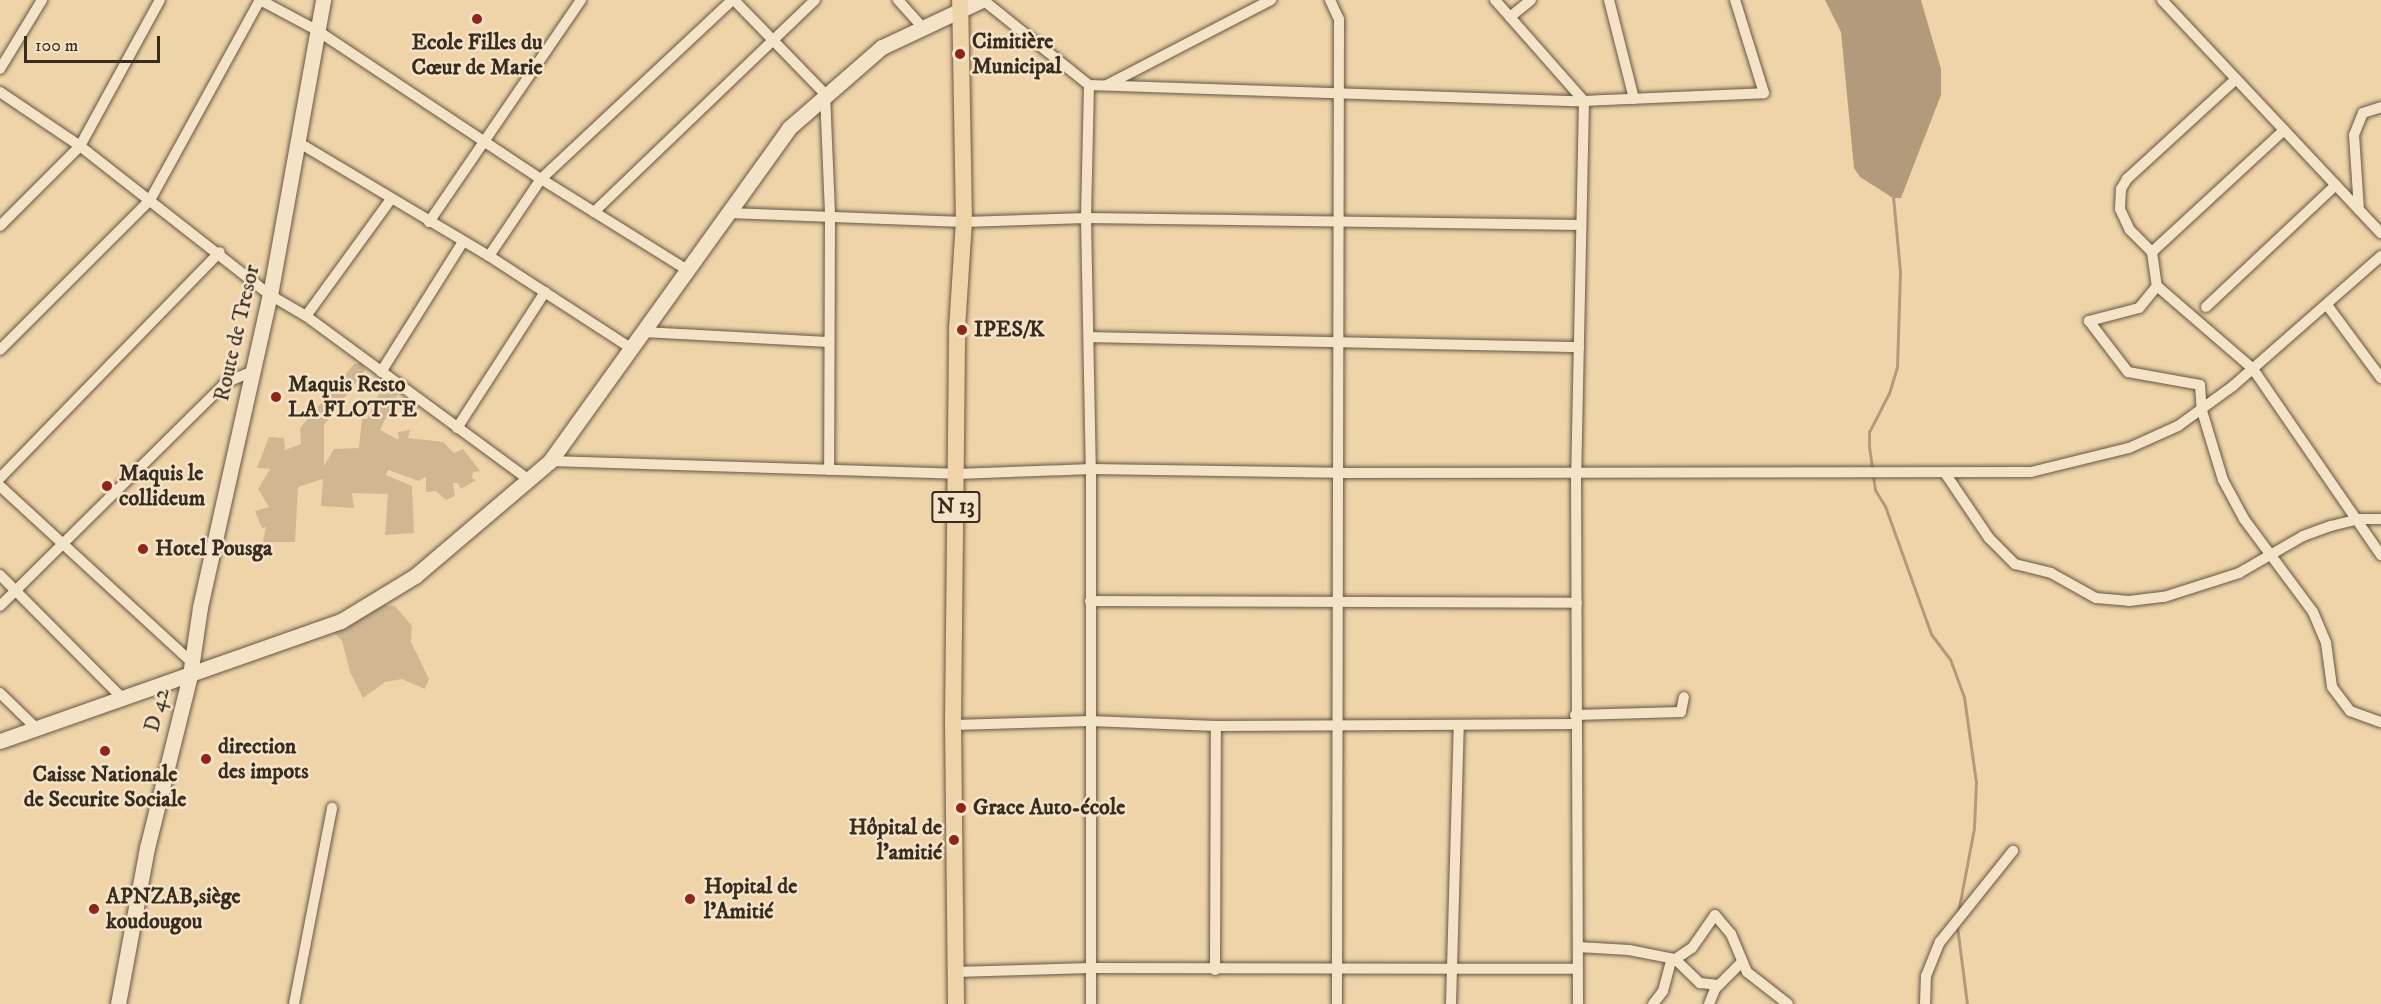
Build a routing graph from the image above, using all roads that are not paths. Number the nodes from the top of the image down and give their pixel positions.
1 (42, 0) edge
2 (160, 0) edge
3 (260, 0) edge
4 (323, 0) edge
5 (581, 0) edge
6 (733, 0) edge
7 (815, 0) edge
8 (898, 0) edge
9 (982, 0) edge
10 (1271, 0) edge
11 (1330, 0) edge
12 (1495, 0) edge
13 (1531, 0) edge
14 (1609, 0) edge
15 (1735, 0) edge
16 (2162, 0) edge
17 (960, 5) edge
18 (1510, 17) junction
19 (923, 28) junction
20 (318, 31) junction
21 (774, 41) junction
22 (0, 69) edge
23 (2236, 79) junction
24 (1089, 85) junction
25 (1104, 87) junction
26 (0, 92) edge
27 (825, 94) junction
28 (1338, 94) junction
29 (1634, 99) junction
30 (1584, 101) junction
31 (2381, 106) edge
32 (2284, 130) junction
33 (482, 139) junction
34 (296, 141) junction
35 (80, 146) junction
36 (541, 179) junction
37 (2336, 184) junction
38 (391, 199) junction
39 (150, 200) junction
40 (2359, 210) junction
41 (594, 212) junction
42 (729, 213) junction
43 (830, 215) junction
44 (1086, 218) junction
45 (429, 222) junction
46 (964, 222) junction
47 (1338, 222) junction
48 (1581, 225) junction
49 (0, 226) edge
50 (2381, 233) edge
51 (463, 242) junction
52 (220, 252) junction
53 (2151, 252) junction
54 (2381, 255) edge
55 (489, 256) junction
56 (689, 270) junction
57 (2157, 286) junction
58 (544, 292) junction
59 (270, 295) junction
60 (2327, 305) junction
61 (2206, 307) dead end
62 (306, 316) junction
63 (644, 332) junction
64 (1090, 337) junction
65 (828, 342) junction
66 (1337, 344) junction
67 (1579, 346) junction
68 (632, 349) junction
69 (0, 350) edge
70 (2253, 369) junction
71 (251, 372) junction
72 (381, 372) junction
73 (2381, 378) edge
74 (2202, 411) junction
75 (458, 428) junction
76 (550, 461) junction
77 (1091, 469) junction
78 (829, 470) junction
79 (1945, 472) junction
80 (1337, 473) junction
81 (1576, 473) junction
82 (956, 474) junction
83 (0, 478) edge
84 (529, 480) junction
85 (0, 486) edge
86 (2359, 519) junction
87 (2381, 519) edge
88 (60, 543) junction
89 (2273, 555) junction
90 (2381, 555) edge
91 (0, 575) edge
92 (16, 591) junction
93 (1090, 601) junction
94 (1336, 601) junction
95 (1577, 603) junction
96 (0, 606) edge
97 (190, 668) junction
98 (0, 693) edge
99 (121, 697) junction
100 (1684, 697) dead end
101 (1575, 719) junction
102 (1090, 721) junction
103 (2381, 722) edge
104 (953, 725) junction
105 (1216, 726) junction
106 (1337, 726) junction
107 (1459, 726) junction
108 (38, 730) junction
109 (0, 741) edge
110 (332, 808) dead end
111 (2013, 851) dead end
112 (1578, 948) junction
113 (1675, 959) junction
114 (1741, 963) junction
115 (1091, 968) junction
116 (1578, 969) junction
117 (1215, 970) junction
118 (1451, 970) junction
119 (1337, 971) junction
120 (955, 972) junction
121 (1718, 986) junction
122 (118, 1004) edge
123 (294, 1004) edge
124 (956, 1004) edge
125 (1091, 1004) edge
126 (1337, 1004) edge
127 (1451, 1004) edge
128 (1578, 1004) edge
129 (1653, 1004) edge
130 (1709, 1004) edge
131 (1788, 1004) edge
132 (1925, 1004) edge

1 - 22 street
2 - 35 street
3 - 20 street
3 - 39 street
4 - 20 street, Route de Tresor
5 - 33 street
6 - 21 street
6 - 36 street
7 - 21 street
8 - 19 street
9 - 17 street
9 - 24 street
10 - 25 street
11 - 28 street
12 - 18 street
13 - 18 street
14 - 29 street
15 - 29 street
16 - 23 street
17 - 19 street
17 - 46 main road, N 13
18 - 30 street
19 - 27 street
20 - 33 street
20 - 34 street, Route de Tresor
21 - 27 street
21 - 41 street
23 - 32 street
23 - 53 street
24 - 25 street
24 - 44 street
25 - 28 street
26 - 35 street
27 - 42 street
27 - 43 street
28 - 30 street
28 - 47 street
29 - 30 street
30 - 48 street
31 - 40 street
32 - 37 street
32 - 53 street
33 - 36 street
33 - 45 street
34 - 38 street
34 - 59 street, Route de Tresor
35 - 39 street
35 - 49 street
36 - 41 street
36 - 55 street
37 - 40 street
37 - 61 street
38 - 45 street
38 - 62 street
39 - 52 street
39 - 69 street
40 - 50 street
41 - 56 street
42 - 43 street
42 - 56 street
43 - 46 street
43 - 65 street
44 - 46 street
44 - 47 street
44 - 64 street
45 - 51 street
46 - 82 main road, N 13
47 - 48 street
47 - 66 street
48 - 67 street
51 - 55 street
51 - 72 street
52 - 59 street
52 - 83 street
53 - 57 street
54 - 60 street
55 - 58 street
56 - 63 street
57 - 70 street
57 - 74 street
58 - 68 street
58 - 75 street
59 - 62 street
59 - 71 street, Route de Tresor
59 - 97 street
60 - 70 street
60 - 73 street
62 - 72 street
63 - 65 street
63 - 68 street
64 - 66 street
64 - 77 street
65 - 78 street
66 - 67 street
66 - 80 street
67 - 81 street
68 - 76 street
70 - 74 street
70 - 86 street
71 - 88 street
71 - 97 street, Route de Tresor
72 - 75 street
74 - 79 street
74 - 89 street
75 - 84 street
76 - 78 street
76 - 84 street
77 - 80 street
77 - 82 street
77 - 93 street
78 - 82 street
79 - 81 street
79 - 89 street
80 - 81 street
80 - 94 street
81 - 95 street
82 - 104 main road, N 13
84 - 97 street
85 - 88 street
86 - 87 street
86 - 89 street
86 - 90 street
88 - 92 street
88 - 97 street
89 - 103 street
91 - 92 street
92 - 96 street
92 - 99 street
93 - 94 street
93 - 102 street
94 - 95 street
94 - 106 street
95 - 101 street
97 - 99 street
97 - 122 street, D 42 / D 42
98 - 108 street
99 - 108 street
100 - 101 street
101 - 107 street
101 - 112 street
102 - 104 street
102 - 105 street
102 - 115 street
104 - 120 main road, N 13
105 - 106 street
105 - 117 street
106 - 107 street
106 - 119 street
107 - 118 street
108 - 109 street
110 - 123 street
111 - 132 street
112 - 113 street
112 - 116 street
113 - 114 street
113 - 121 street
113 - 129 street
114 - 121 street
114 - 131 street
115 - 117 street
115 - 120 street
115 - 125 street
116 - 118 street
116 - 128 street
117 - 119 street
118 - 119 street
118 - 127 street
119 - 126 street
120 - 124 main road, N 13
121 - 130 street

